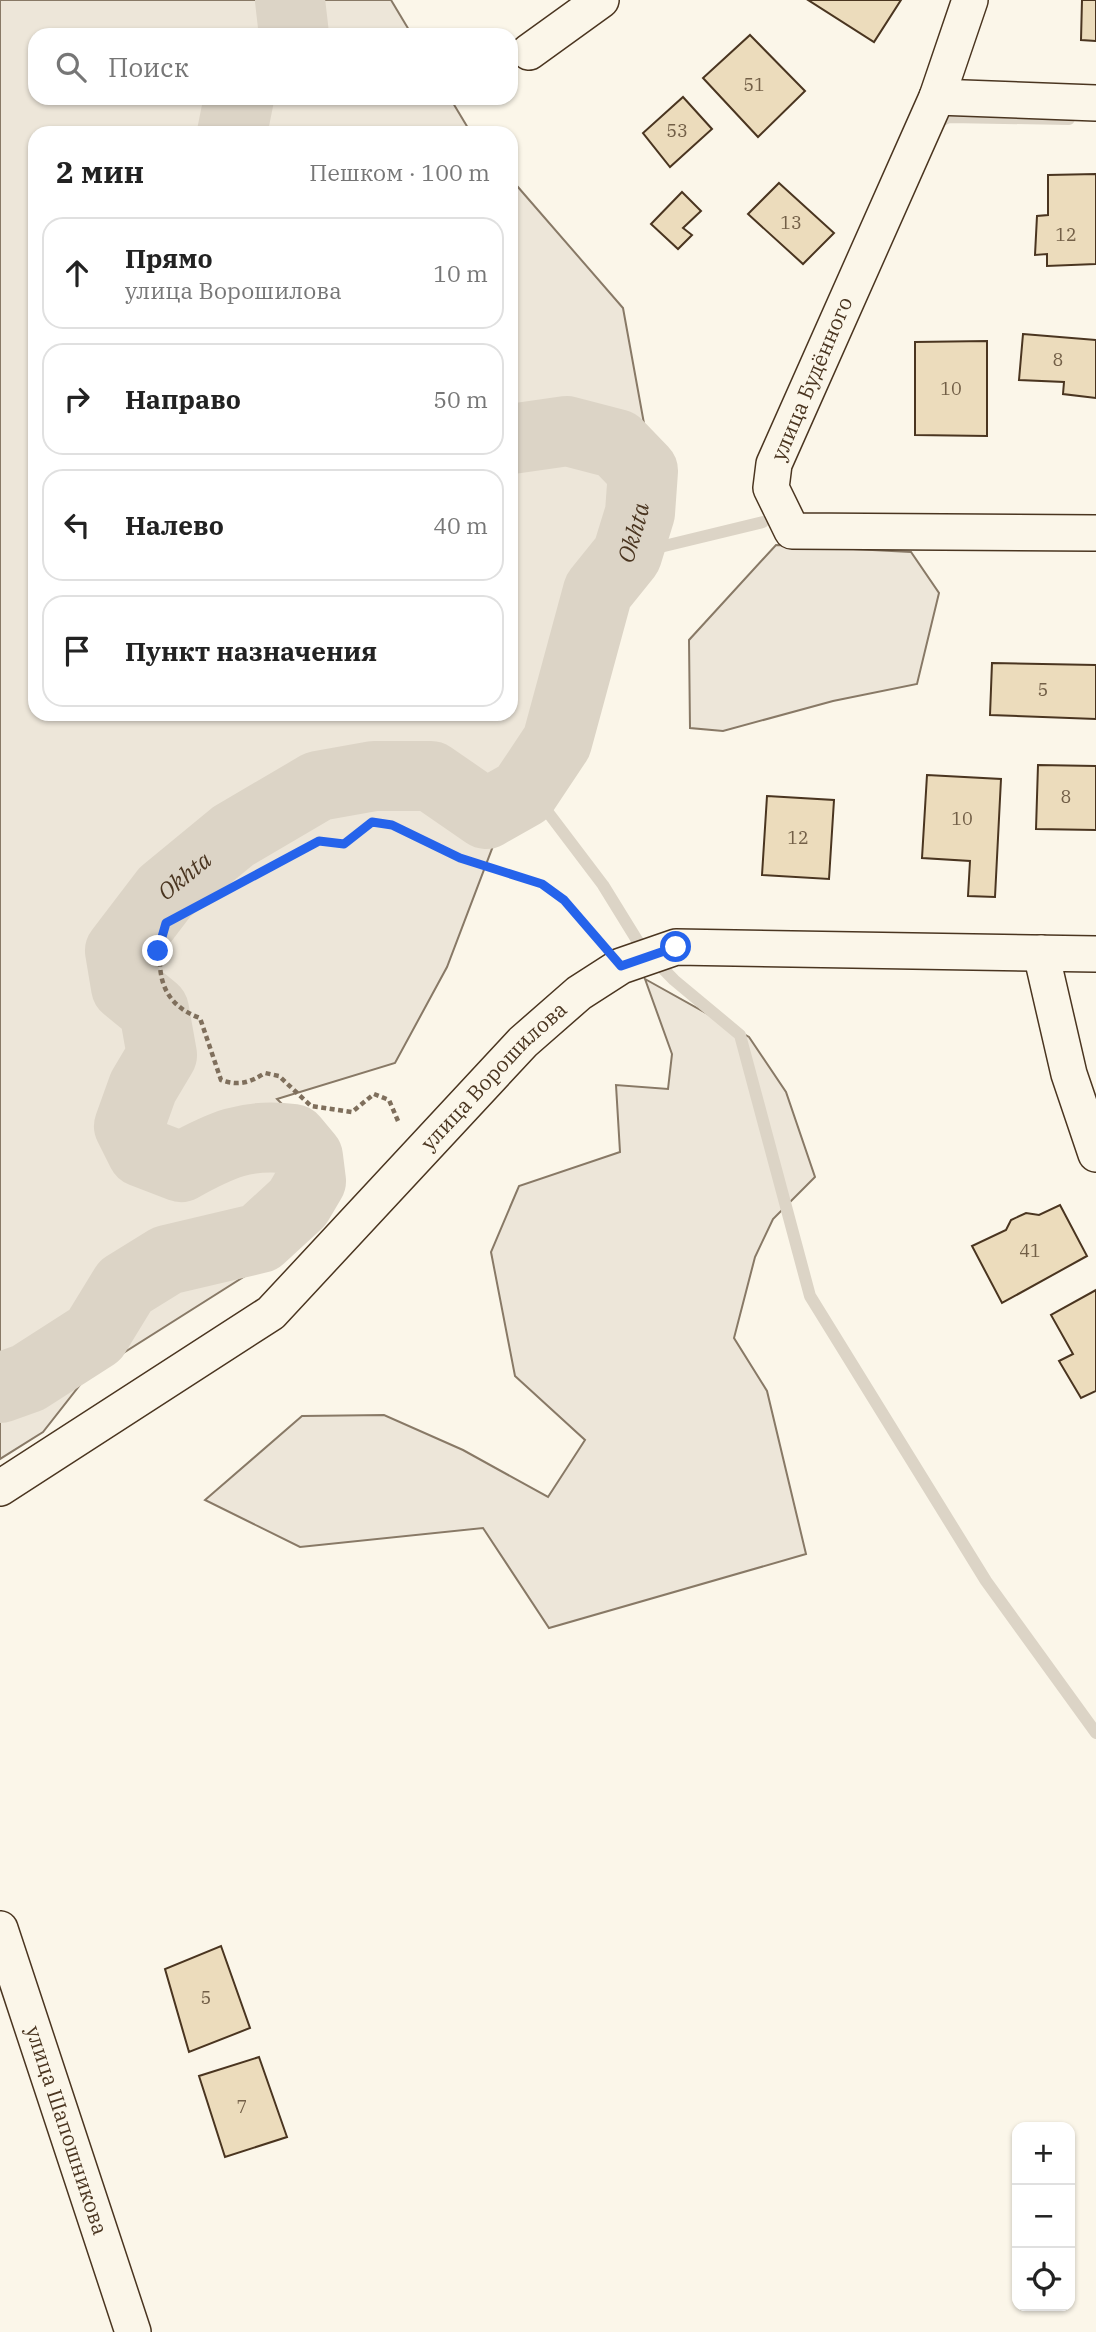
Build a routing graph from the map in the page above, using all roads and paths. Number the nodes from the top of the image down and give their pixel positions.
1 (601, 0) edge
2 (970, 0) edge
3 (529, 52) dead end
4 (937, 97) junction
5 (1096, 103) edge
6 (1096, 533) edge
7 (1041, 953) junction
8 (1096, 954) edge
9 (641, 959) junction
10 (425, 1147) junction
11 (1096, 1154) edge
12 (0, 1488) edge
13 (0, 1929) edge
14 (133, 2332) edge

1 - 3 street
2 - 4 street
4 - 5 street
4 - 6 street, улица Будённого
7 - 8 street, улица Ворошилова
7 - 9 street, улица Ворошилова
7 - 11 street
9 - 10 street, улица Ворошилова
9 - 10 path
10 - 12 street, улица Ворошилова
13 - 14 street, улица Шапошникова

